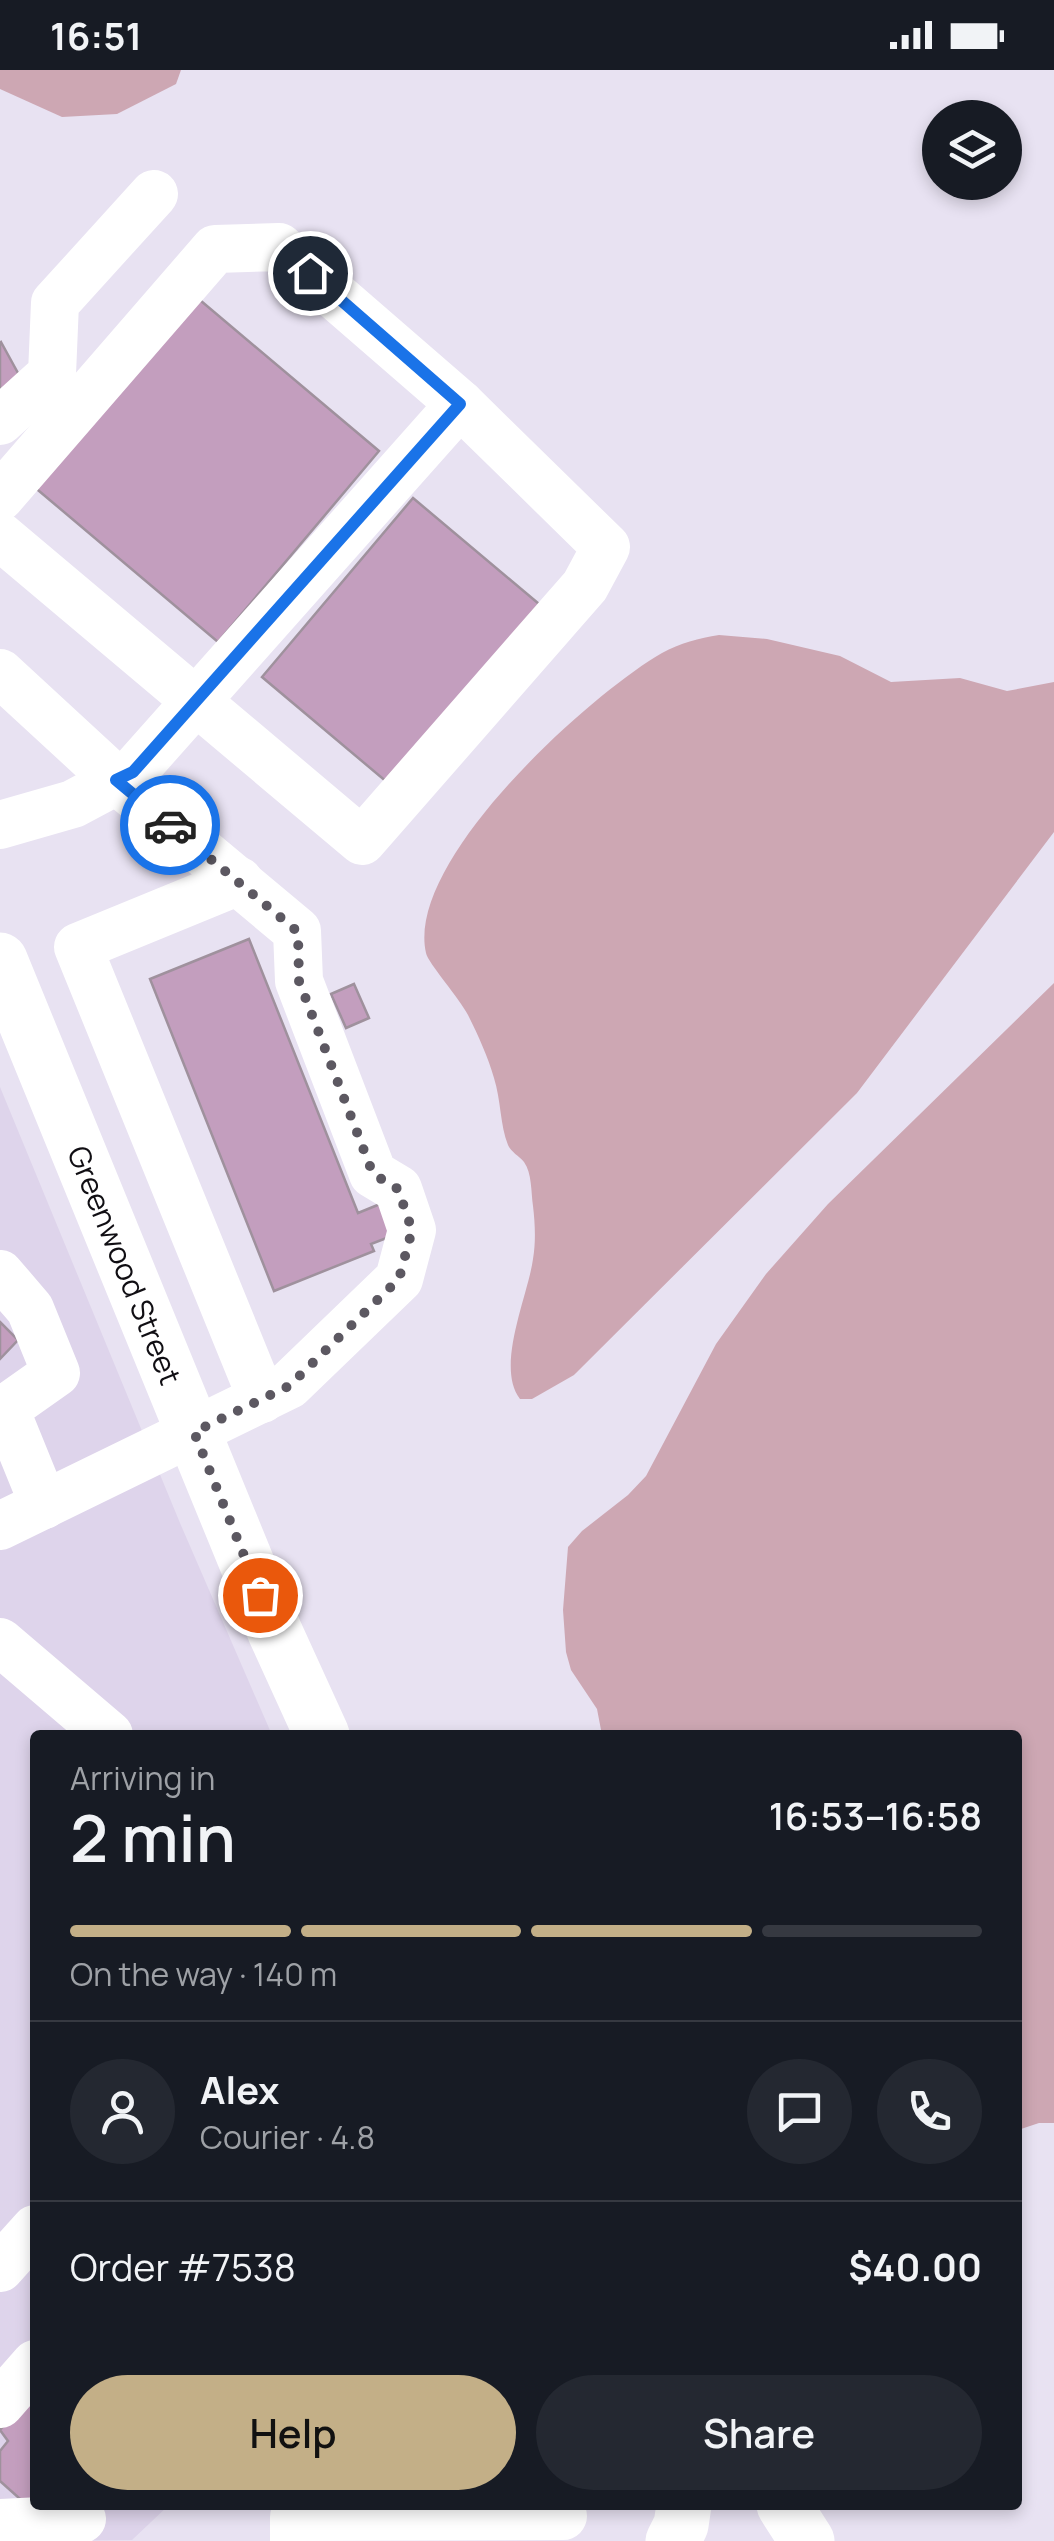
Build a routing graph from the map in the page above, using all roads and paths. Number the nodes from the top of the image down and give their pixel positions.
1 (154, 194) dead end
2 (460, 404) junction
3 (0, 421) edge
4 (0, 497) edge
5 (0, 536) edge
6 (0, 674) edge
7 (196, 701) junction
8 (116, 780) junction
9 (0, 825) edge
10 (240, 880) junction
11 (0, 960) edge
12 (0, 1274) edge
13 (262, 1398) junction
14 (194, 1432) junction
15 (44, 1505) junction
16 (0, 1526) edge
17 (0, 1642) edge
18 (103, 1730) edge
19 (320, 1730) edge
20 (30, 2235) edge
21 (0, 2268) edge
22 (30, 2370) edge
23 (0, 2404) edge
24 (683, 2510) edge
25 (787, 2510) edge
26 (295, 2521) edge
27 (565, 2521) edge
28 (82, 2522) edge
29 (0, 2523) edge
30 (673, 2541) edge
31 (807, 2541) edge

1 - 3 lane
2 - 4 lane
2 - 7 lane
2 - 7 lane
5 - 7 lane
6 - 8 lane
7 - 8 lane
8 - 9 lane
8 - 10 lane
10 - 13 lane
10 - 13 lane
11 - 14 main road, Greenwood Street
12 - 15 lane
13 - 14 lane
14 - 15 lane
14 - 19 main road, Greenwood Street
15 - 16 lane
17 - 18 lane
20 - 21 lane
22 - 23 lane
24 - 30 main road
25 - 31 main road
26 - 27 lane
28 - 29 lane

